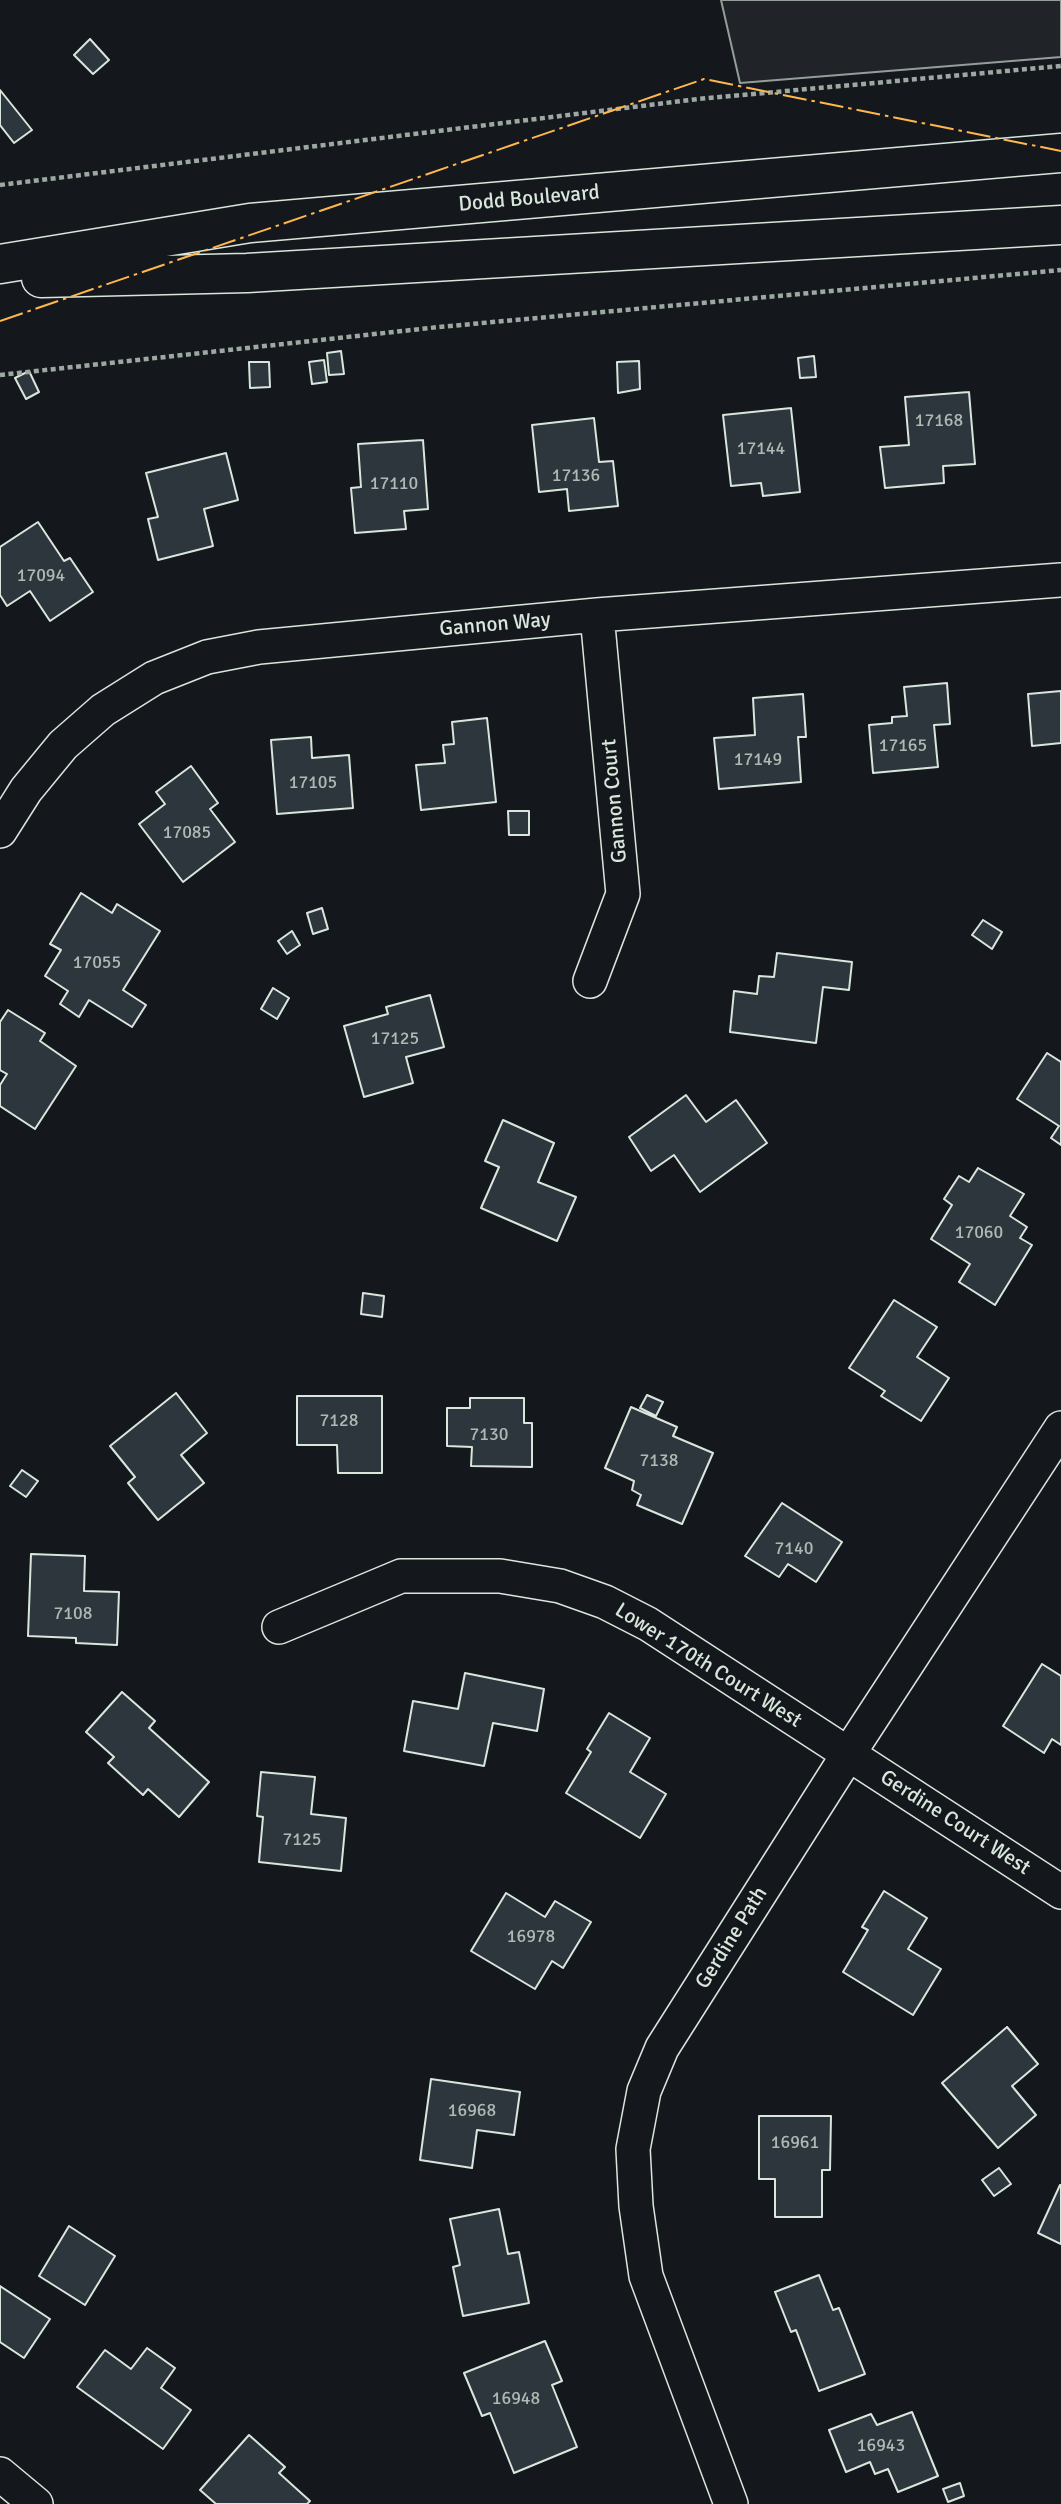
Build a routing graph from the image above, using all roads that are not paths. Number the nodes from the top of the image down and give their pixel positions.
1 (1061, 153) edge
2 (1061, 225) edge
3 (0, 264) edge
4 (0, 279) edge
5 (1061, 580) edge
6 (597, 615) junction
7 (0, 831) edge
8 (590, 981) dead end
9 (1061, 1428) edge
10 (279, 1627) dead end
11 (849, 1753) junction
12 (1061, 1892) edge
13 (0, 2474) edge
14 (36, 2504) edge
15 (730, 2504) edge

1 - 3 street, Dodd Boulevard
2 - 4 street
5 - 6 street, Gannon Way
6 - 7 street, Gannon Way
6 - 8 street, Gannon Court
9 - 11 street, Gerdine Path
10 - 11 street, Lower 170th Court West
11 - 12 street, Gerdine Court West
11 - 15 street, Gerdine Path
13 - 14 street

